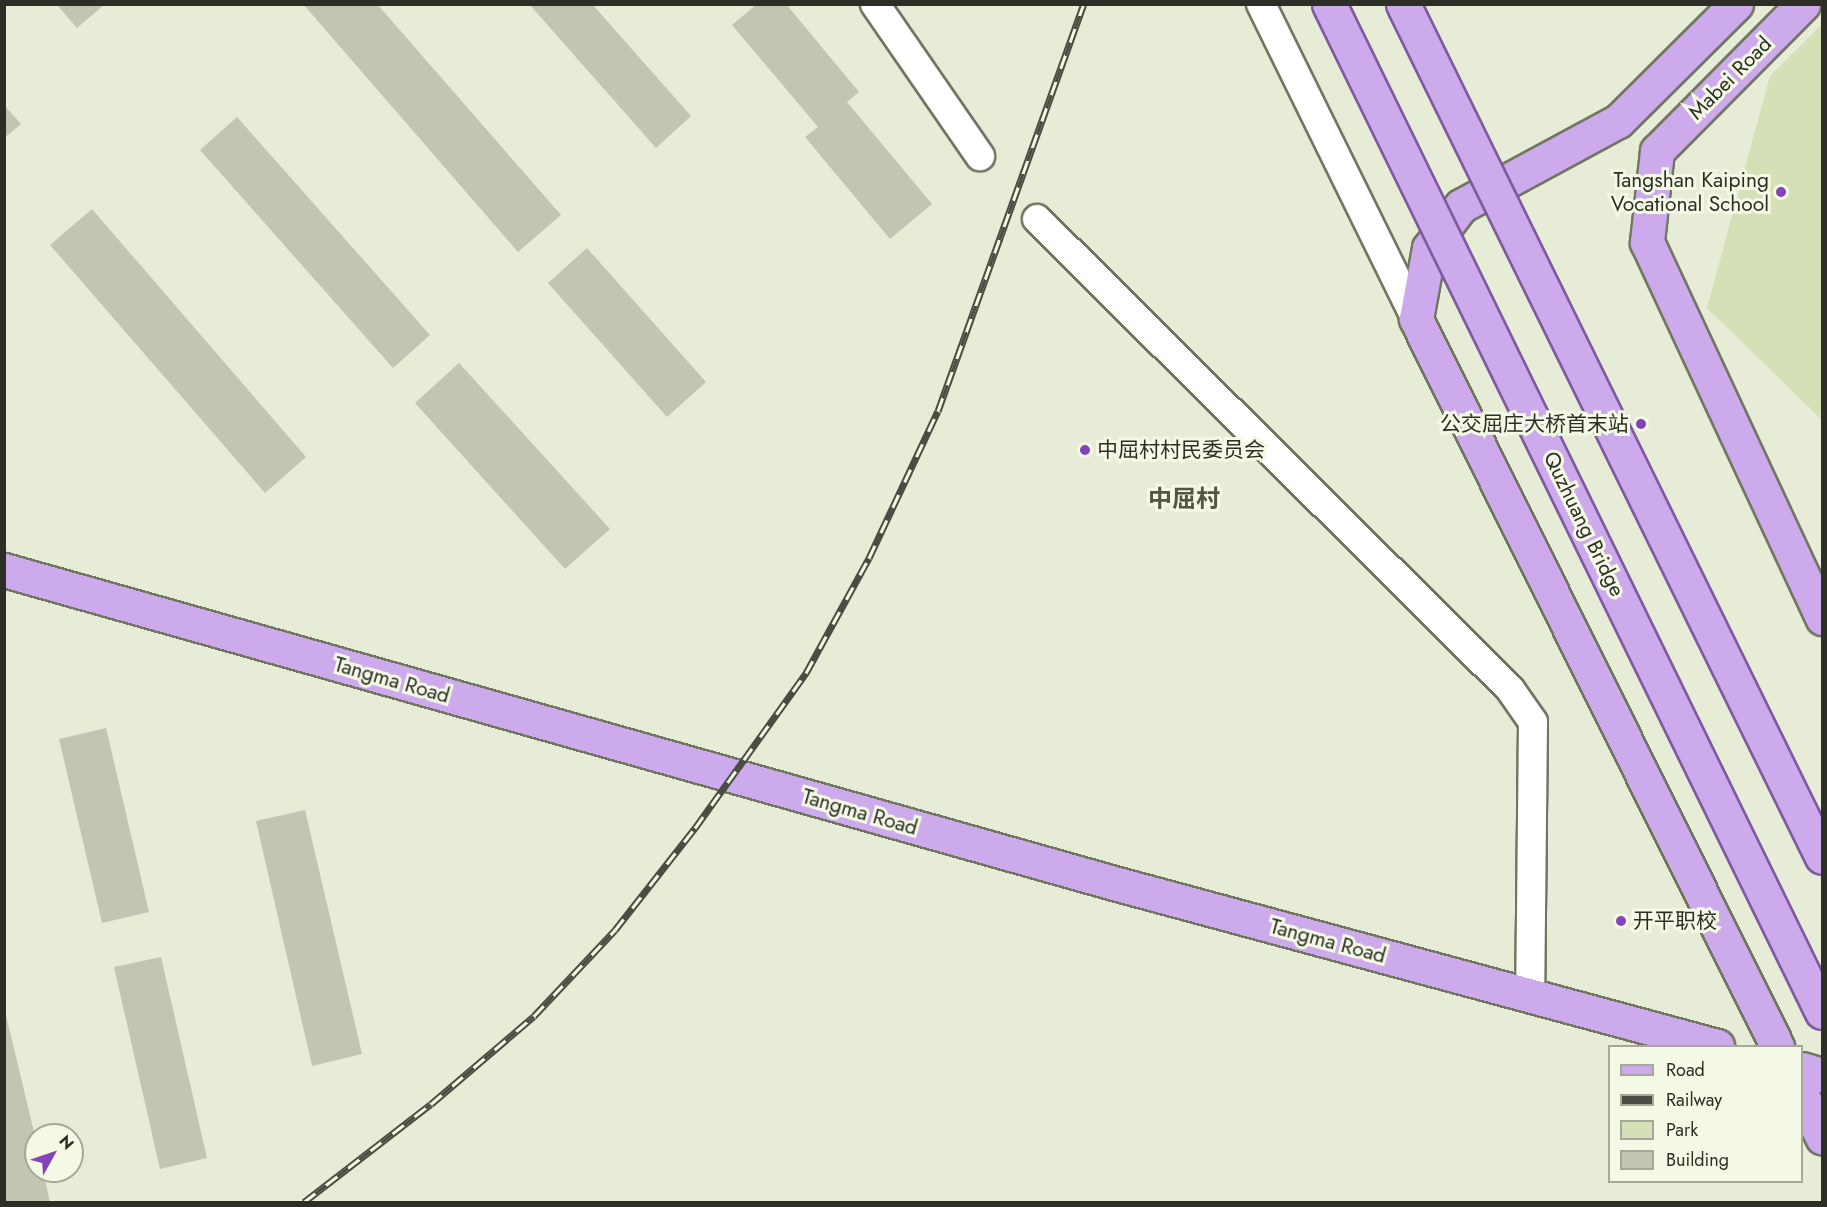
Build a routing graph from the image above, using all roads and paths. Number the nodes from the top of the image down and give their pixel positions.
1 (875, 4) edge
2 (1261, 4) edge
3 (1329, 4) edge
4 (1403, 4) edge
5 (1736, 4) edge
6 (1803, 4) edge
7 (980, 156) dead end
8 (1037, 219) dead end
9 (1416, 319) junction
10 (4, 570) edge
11 (1822, 618) edge
12 (1822, 857) edge
13 (1530, 996) junction
14 (1822, 1012) edge
15 (1710, 1045) edge
16 (1776, 1045) edge
17 (1803, 1069) edge
18 (1822, 1075) edge
19 (1803, 1097) edge
20 (1822, 1137) edge

1 - 7 street
2 - 9 street
3 - 14 main road, Quzhuang Bridge, bridge
4 - 12 main road, bridge
5 - 9 main road
6 - 11 main road, Mabei Road
8 - 13 street
9 - 16 main road
10 - 13 main road, Tangma Road
13 - 15 main road, Tangma Road
17 - 18 main road
19 - 20 main road

